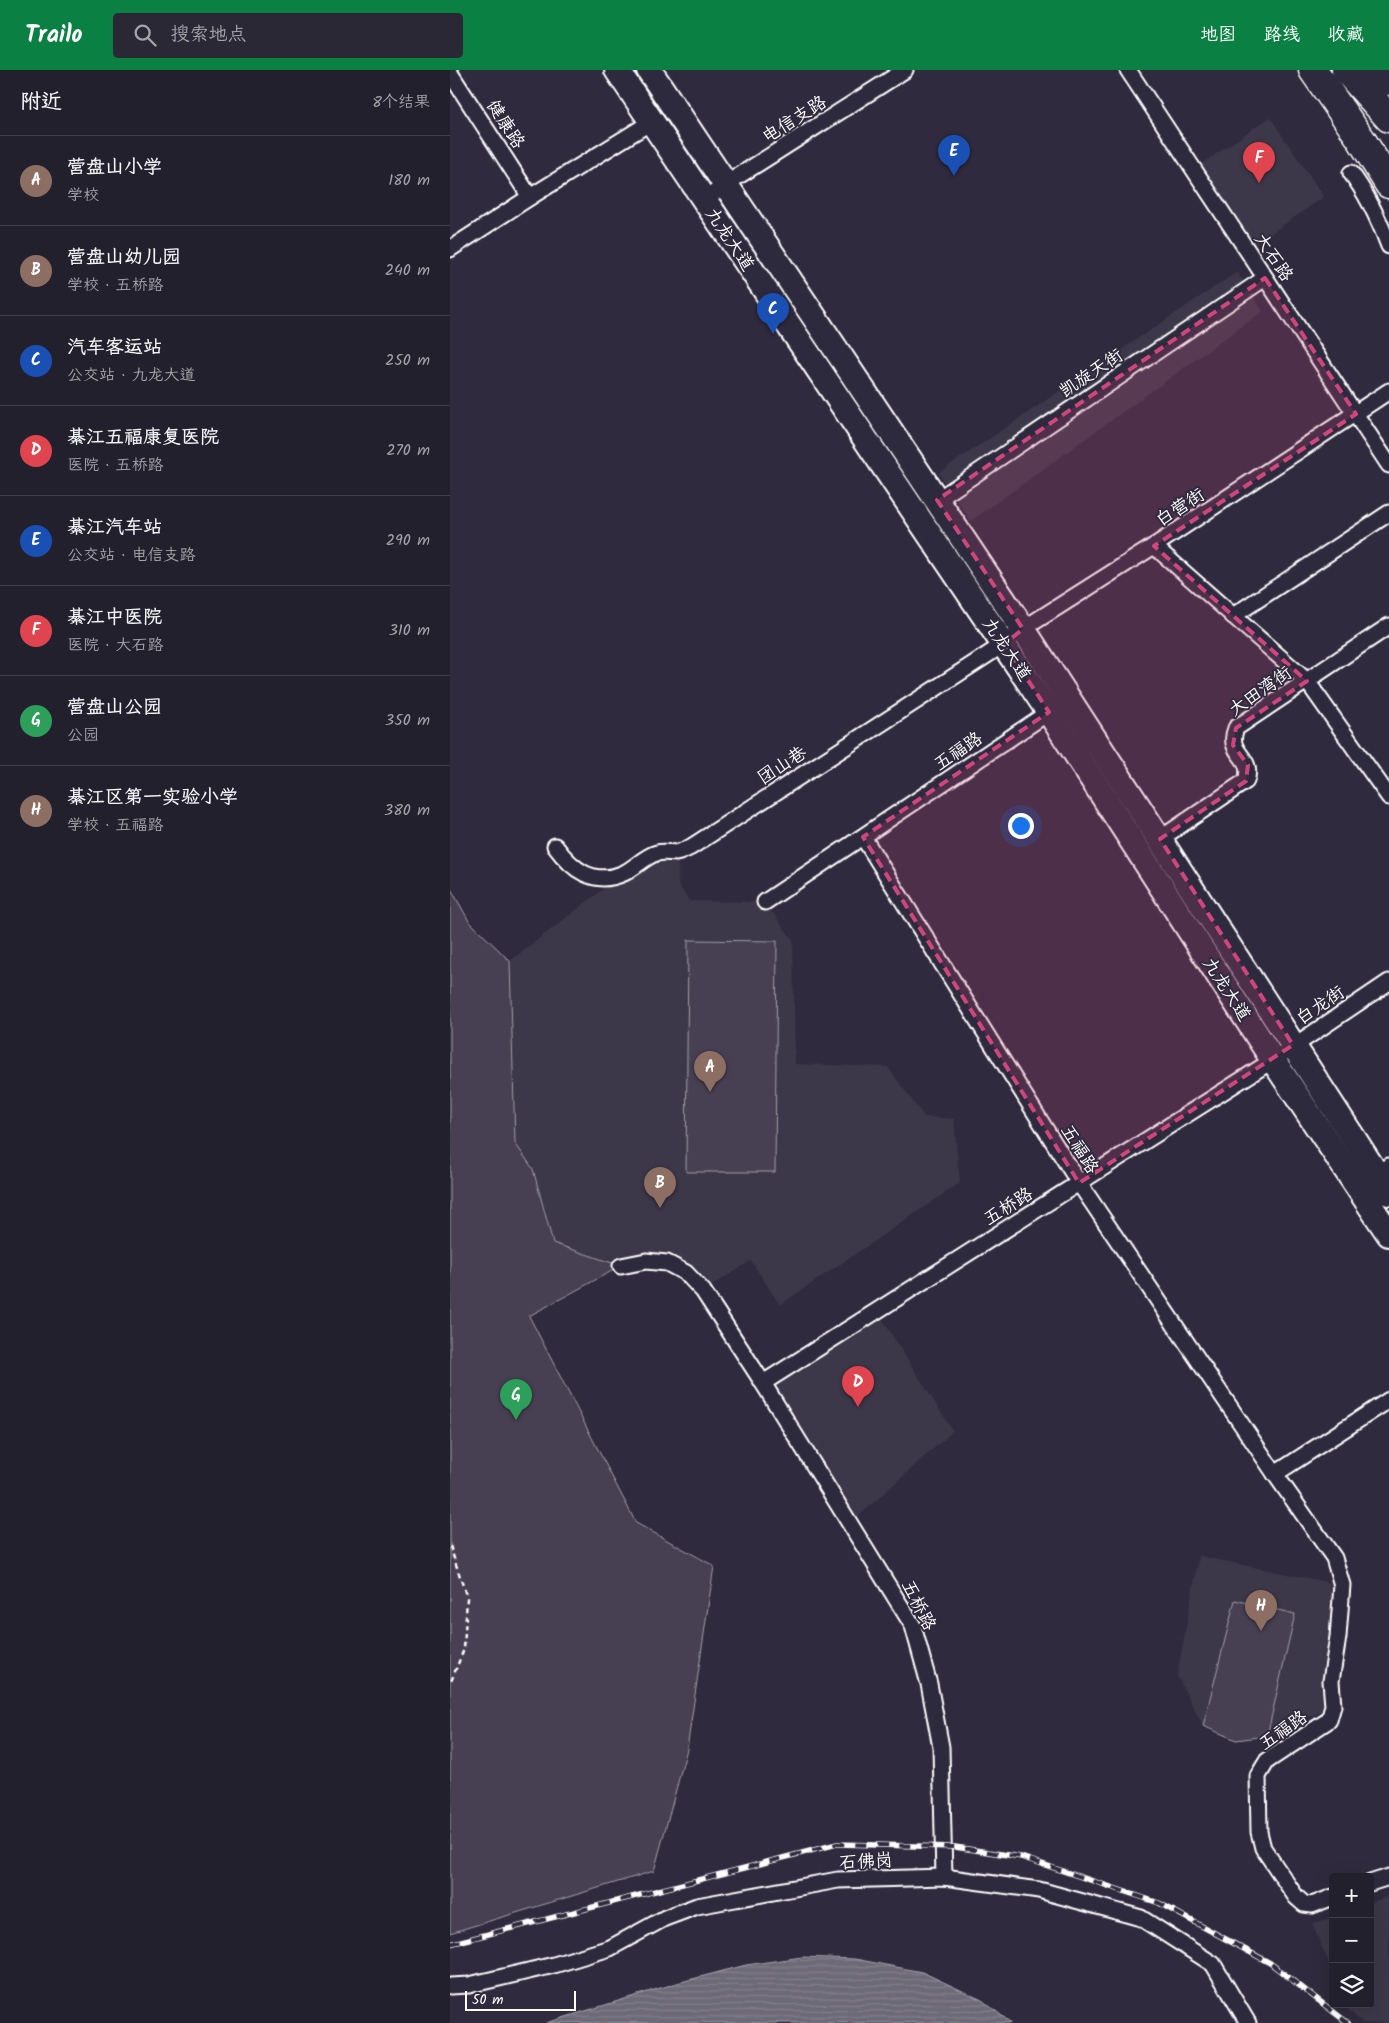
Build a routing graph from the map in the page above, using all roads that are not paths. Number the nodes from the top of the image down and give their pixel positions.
1 (617, 70) edge
2 (649, 70) edge
3 (1128, 70) edge
4 (1313, 70) edge
5 (1346, 70) edge
6 (1378, 70) edge
7 (899, 72) edge
8 (450, 73) edge
9 (1389, 81) edge
10 (1389, 118) edge
11 (651, 122) junction
12 (1350, 173) dead end
13 (726, 184) junction
14 (1389, 184) edge
15 (530, 197) junction
16 (704, 201) junction
17 (1389, 246) edge
18 (450, 249) edge
19 (1266, 278) junction
20 (1389, 391) edge
21 (1356, 414) junction
22 (1389, 465) edge
23 (937, 500) junction
24 (1389, 513) edge
25 (1154, 546) junction
26 (1233, 616) junction
27 (1389, 626) edge
28 (1023, 629) junction
29 (1004, 644) junction
30 (1307, 681) junction
31 (1050, 712) junction
32 (1389, 797) edge
33 (863, 837) junction
34 (1160, 839) junction
35 (555, 846) dead end
36 (765, 902) dead end
37 (1389, 982) edge
38 (1293, 1045) junction
39 (1273, 1060) junction
40 (1385, 1178) edge
41 (1079, 1182) junction
42 (1389, 1234) edge
43 (621, 1266) dead end
44 (763, 1383) junction
45 (1389, 1400) edge
46 (1275, 1474) junction
47 (944, 1877) junction
48 (1389, 1877) edge
49 (1374, 1883) edge
50 (1329, 1899) edge
51 (450, 1986) edge
52 (1248, 2023) edge

1 - 11 main road, 九龙大道
2 - 13 main road, 九龙大道
3 - 19 street, 大石路
4 - 14 highway
5 - 10 highway
6 - 9 highway
7 - 13 street, 电信支路
8 - 15 street, 健康路
11 - 15 street
11 - 16 main road, 九龙大道
12 - 17 street
13 - 16 street, 电信支路
13 - 23 main road, 九龙大道
15 - 18 street
16 - 29 main road, 九龙大道
19 - 21 street, 大石路
19 - 23 street, 凯旋天街
20 - 21 street, 白营街
21 - 22 street, 大石路
21 - 25 street, 白营街
23 - 28 main road, 九龙大道
24 - 26 street
25 - 26 street
25 - 28 street, 白营街
26 - 30 street
27 - 30 street, 大田湾街
28 - 29 street, 团山巷
28 - 34 main road, 九龙大道
29 - 31 main road, 九龙大道
29 - 35 street, 团山巷
30 - 32 street
30 - 34 street, 大田湾街
31 - 33 street, 五福路
31 - 39 main road, 九龙大道
33 - 36 street, 五福路
33 - 41 street, 五福路
34 - 38 main road, 九龙大道
37 - 38 street, 白龙街
38 - 39 street, 白龙街
38 - 40 main road, 九龙大道
39 - 41 street, 五桥路
39 - 42 main road, 九龙大道
41 - 44 street, 五桥路
41 - 46 street, 五福路
43 - 44 street, 五桥路
44 - 47 street, 五桥路
45 - 46 street
46 - 50 street, 五福路
47 - 51 street, 石佛岗
47 - 52 street, 石佛岗
48 - 49 street

